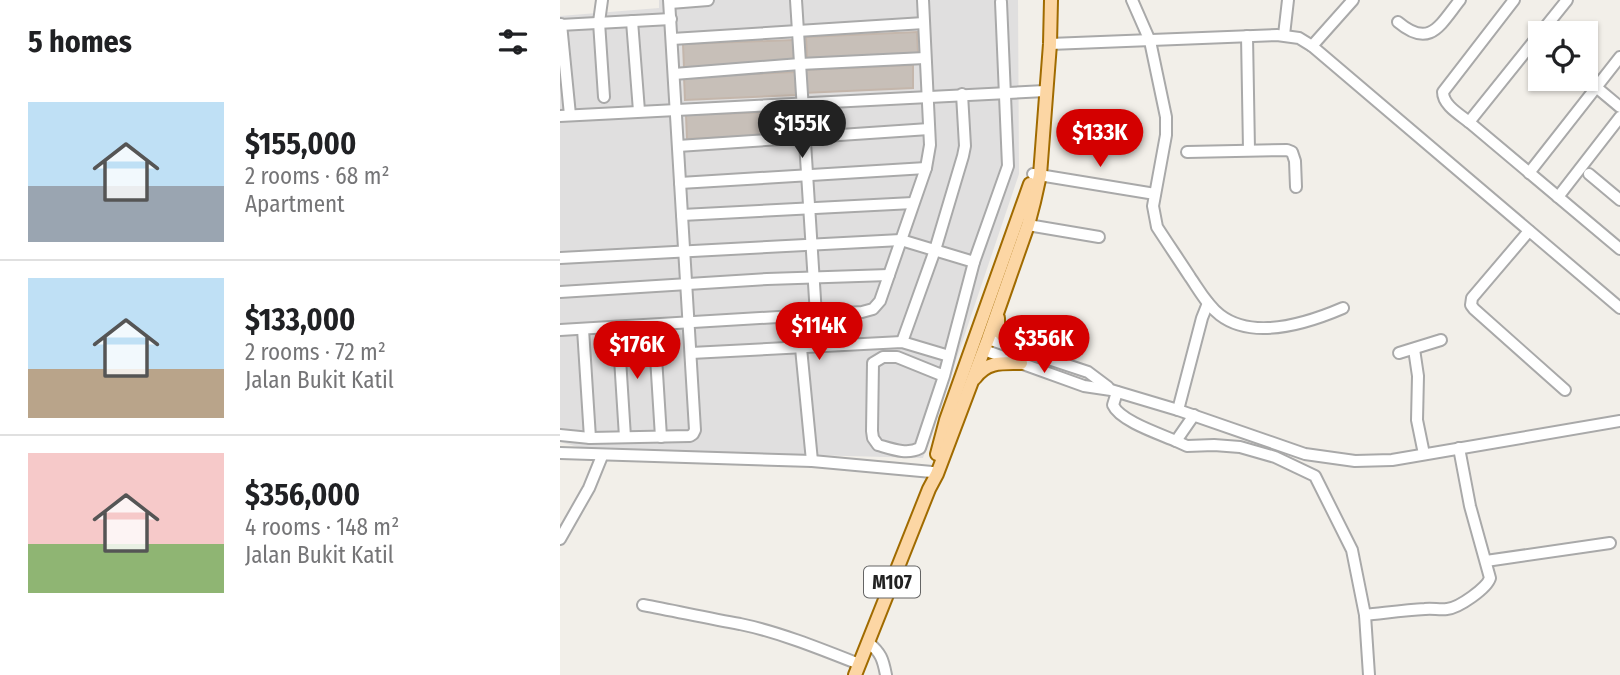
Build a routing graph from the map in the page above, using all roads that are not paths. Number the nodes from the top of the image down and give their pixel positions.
1 (602, 0) edge
2 (708, 0) edge
3 (796, 0) edge
4 (923, 0) edge
5 (1051, 0) edge
6 (1132, 0) edge
7 (1288, 0) edge
8 (1353, 0) edge
9 (1460, 0) edge
10 (1514, 0) edge
11 (669, 1) edge
12 (1001, 2) dead end
13 (1561, 2) edge
14 (671, 19) junction
15 (632, 21) junction
16 (1549, 21) edge
17 (599, 22) junction
18 (1398, 22) dead end
19 (924, 23) junction
20 (561, 24) edge
21 (798, 32) junction
22 (1284, 35) junction
23 (1247, 36) junction
24 (672, 39) junction
25 (1150, 41) junction
26 (1050, 44) junction
27 (1312, 46) junction
28 (1528, 51) edge
29 (1620, 57) edge
30 (925, 58) junction
31 (800, 64) junction
32 (674, 74) junction
33 (1598, 85) edge
34 (1598, 87) edge
35 (1045, 91) junction
36 (1593, 91) edge
37 (1004, 93) junction
38 (962, 94) junction
39 (927, 96) junction
40 (604, 97) dead end
41 (803, 103) junction
42 (1620, 107) edge
43 (676, 110) junction
44 (639, 111) junction
45 (565, 115) edge
46 (1620, 117) edge
47 (1469, 122) junction
48 (929, 129) junction
49 (805, 137) junction
50 (678, 146) junction
51 (1250, 150) junction
52 (1187, 152) dead end
53 (926, 169) junction
54 (1529, 173) junction
55 (1036, 174) junction
56 (1588, 174) dead end
57 (807, 176) junction
58 (680, 183) junction
59 (1296, 187) dead end
60 (1155, 194) junction
61 (1558, 197) junction
62 (1620, 200) edge
63 (913, 204) junction
64 (809, 209) junction
65 (682, 215) junction
66 (1028, 225) junction
67 (1529, 230) junction
68 (1099, 237) dead end
69 (901, 240) junction
70 (811, 245) junction
71 (1620, 249) edge
72 (935, 250) junction
73 (685, 251) junction
74 (560, 258) edge
75 (974, 262) junction
76 (889, 275) junction
77 (814, 277) junction
78 (687, 284) junction
79 (560, 292) edge
80 (1004, 293) junction
81 (1208, 303) junction
82 (1343, 308) dead end
83 (1620, 308) edge
84 (816, 314) junction
85 (982, 319) junction
86 (689, 322) junction
87 (654, 325) junction
88 (618, 327) junction
89 (583, 329) junction
90 (560, 330) edge
91 (1441, 340) dead end
92 (902, 342) junction
93 (984, 344) junction
94 (801, 348) junction
95 (1414, 349) junction
96 (1399, 353) dead end
97 (691, 354) junction
98 (949, 356) junction
99 (1023, 357) junction
100 (966, 364) junction
101 (944, 376) junction
102 (972, 381) junction
103 (1565, 390) dead end
104 (1114, 391) junction
105 (1178, 410) junction
106 (1194, 415) junction
107 (1620, 421) edge
108 (560, 435) edge
109 (625, 437) junction
110 (661, 437) junction
111 (590, 438) junction
112 (1176, 441) junction
113 (878, 445) junction
114 (1459, 449) junction
115 (560, 453) edge
116 (1424, 454) junction
117 (602, 456) junction
118 (812, 461) junction
119 (872, 467) junction
120 (934, 473) junction
121 (560, 539) edge
122 (1610, 544) dead end
123 (1486, 561) junction
124 (643, 605) dead end
125 (1365, 615) junction
126 (868, 642) junction
127 (857, 670) edge
128 (887, 675) edge
129 (1369, 675) edge

1 - 17 street
2 - 11 street
3 - 21 street
4 - 19 street
5 - 26 main road, M107
6 - 25 street
7 - 22 street
8 - 27 street
9 - 18 street
10 - 47 street
11 - 14 street
12 - 37 street
13 - 16 street
14 - 15 street
14 - 24 street
15 - 17 street
15 - 44 street
17 - 20 street
17 - 40 street
19 - 21 street
19 - 30 street
20 - 45 street
21 - 24 street
21 - 31 street
22 - 23 street
22 - 27 street
23 - 25 street
23 - 51 street
24 - 32 street
25 - 26 street
25 - 60 street
26 - 35 main road, M107
27 - 67 street
28 - 47 street
29 - 33 street
30 - 31 street
30 - 39 street
31 - 32 street
31 - 41 street
32 - 43 street
34 - 42 street
35 - 37 street
35 - 55 main road, M107
36 - 54 street
37 - 38 street
37 - 75 street
38 - 39 street
38 - 72 street
39 - 41 street
39 - 48 street
41 - 43 street
41 - 49 street
43 - 44 street
43 - 50 street
44 - 45 street
46 - 61 street
47 - 54 street
48 - 49 street
48 - 53 street
49 - 50 street
49 - 57 street
50 - 58 street
51 - 52 street
51 - 59 street
53 - 57 street
53 - 63 street
54 - 61 street
55 - 60 street
55 - 66 main road, M107
55 - 85 main road, M107
56 - 62 street
57 - 58 street
57 - 64 street
58 - 65 street
60 - 81 street
61 - 71 street
63 - 64 street
63 - 69 street
64 - 65 street
64 - 70 street
65 - 73 street
66 - 68 street
66 - 80 main road, M107
67 - 83 street
67 - 103 street
69 - 70 street
69 - 72 street
69 - 76 street
70 - 73 street
70 - 77 street
72 - 75 street
72 - 92 street
73 - 74 street
73 - 78 street
75 - 98 street
76 - 77 street
76 - 84 street
77 - 78 street
77 - 84 street
78 - 79 street
78 - 86 street
80 - 93 main road, M107
80 - 99 main road
81 - 82 street
81 - 105 street
84 - 86 street
85 - 93 main road
85 - 100 main road, M107
86 - 87 street
86 - 97 street
87 - 88 street
87 - 110 street
88 - 89 street
88 - 109 street
89 - 90 street
89 - 111 street
91 - 95 street
92 - 94 street
92 - 98 street
93 - 99 street
93 - 100 main road
93 - 102 main road, M107
94 - 97 street
94 - 118 street
95 - 96 street
95 - 116 street
97 - 110 street
98 - 101 street
99 - 102 main road
99 - 104 street
100 - 120 main road, M107
101 - 113 street
101 - 113 street
102 - 120 main road, M107
104 - 105 street
104 - 112 street
105 - 106 street
106 - 112 street
106 - 116 street
107 - 114 street
108 - 111 street
109 - 110 street
109 - 111 street
112 - 125 street
113 - 119 street
114 - 116 street
114 - 123 street
115 - 117 street
117 - 118 street
117 - 121 street
118 - 119 street
119 - 120 street
120 - 126 main road, M107
122 - 123 street
123 - 125 street
124 - 127 street
125 - 129 street
126 - 127 main road, M107
126 - 128 street

